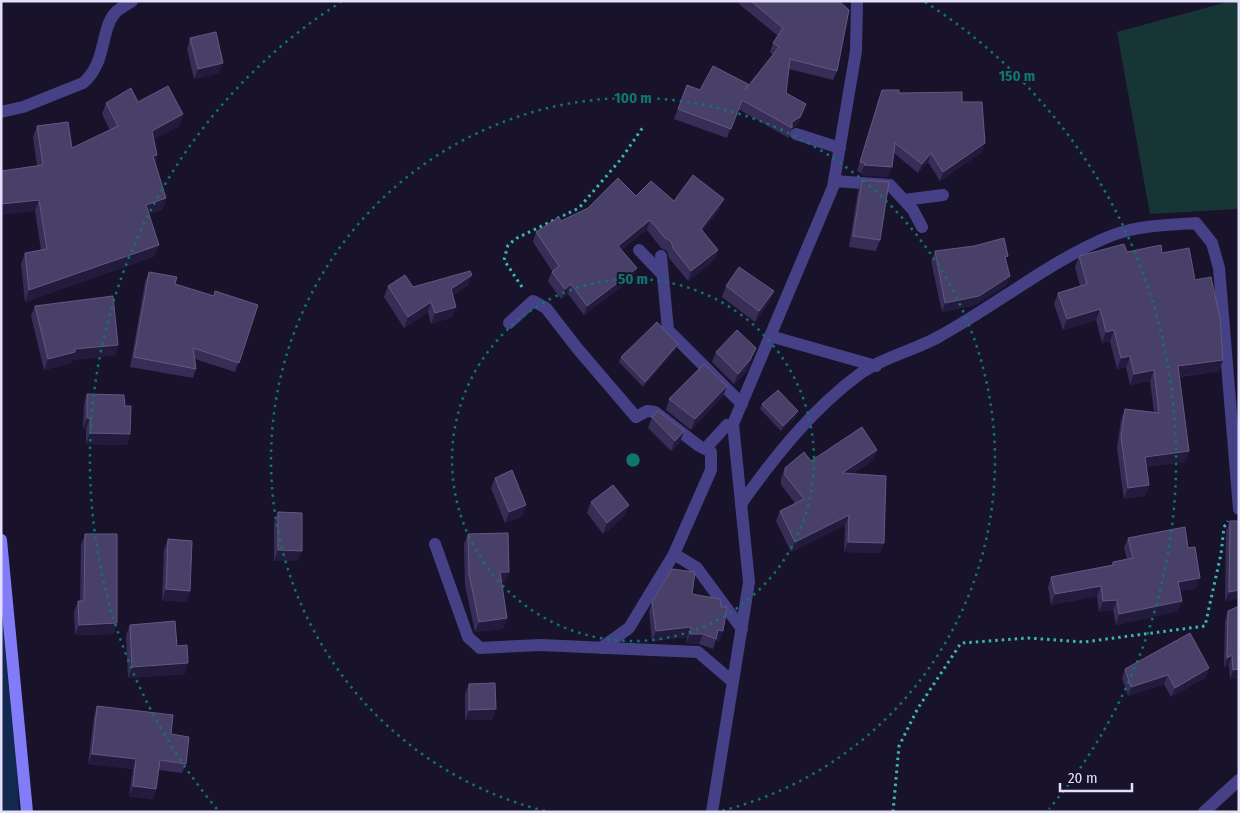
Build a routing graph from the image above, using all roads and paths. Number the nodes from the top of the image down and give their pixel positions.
1 (132, 1) edge
2 (857, 1) edge
3 (843, 7) edge
4 (857, 19) junction
5 (1, 112) edge
6 (643, 127) dead end
7 (796, 134) dead end
8 (840, 148) junction
9 (834, 180) junction
10 (943, 195) dead end
11 (904, 200) junction
12 (922, 227) dead end
13 (638, 250) dead end
14 (661, 256) dead end
15 (663, 275) junction
16 (533, 301) junction
17 (508, 323) dead end
18 (770, 336) junction
19 (876, 366) junction
20 (742, 404) junction
21 (733, 428) junction
22 (705, 449) junction
23 (741, 504) junction
24 (1238, 509) edge
25 (1, 540) edge
26 (435, 544) dead end
27 (674, 554) junction
28 (6, 623) edge
29 (742, 629) junction
30 (601, 648) junction
31 (733, 682) junction
32 (1239, 780) edge
33 (27, 812) edge
34 (712, 812) edge
35 (893, 812) edge
36 (1204, 812) edge

1 - 5 street
2 - 4 street
3 - 4 street
4 - 8 street
6 - 16 path
7 - 8 street
8 - 9 street
9 - 11 street
9 - 18 street
10 - 11 street
11 - 12 street
13 - 15 street
14 - 15 street
15 - 20 street
16 - 17 street
16 - 22 street
18 - 19 street
18 - 20 street
19 - 23 street
19 - 24 street
20 - 21 street
21 - 22 street
21 - 23 street
22 - 27 street
23 - 29 street
24 - 35 path
25 - 28 main road
26 - 30 street
27 - 29 street
27 - 30 street
28 - 33 main road
29 - 31 street
30 - 31 street
31 - 34 street
32 - 36 street

